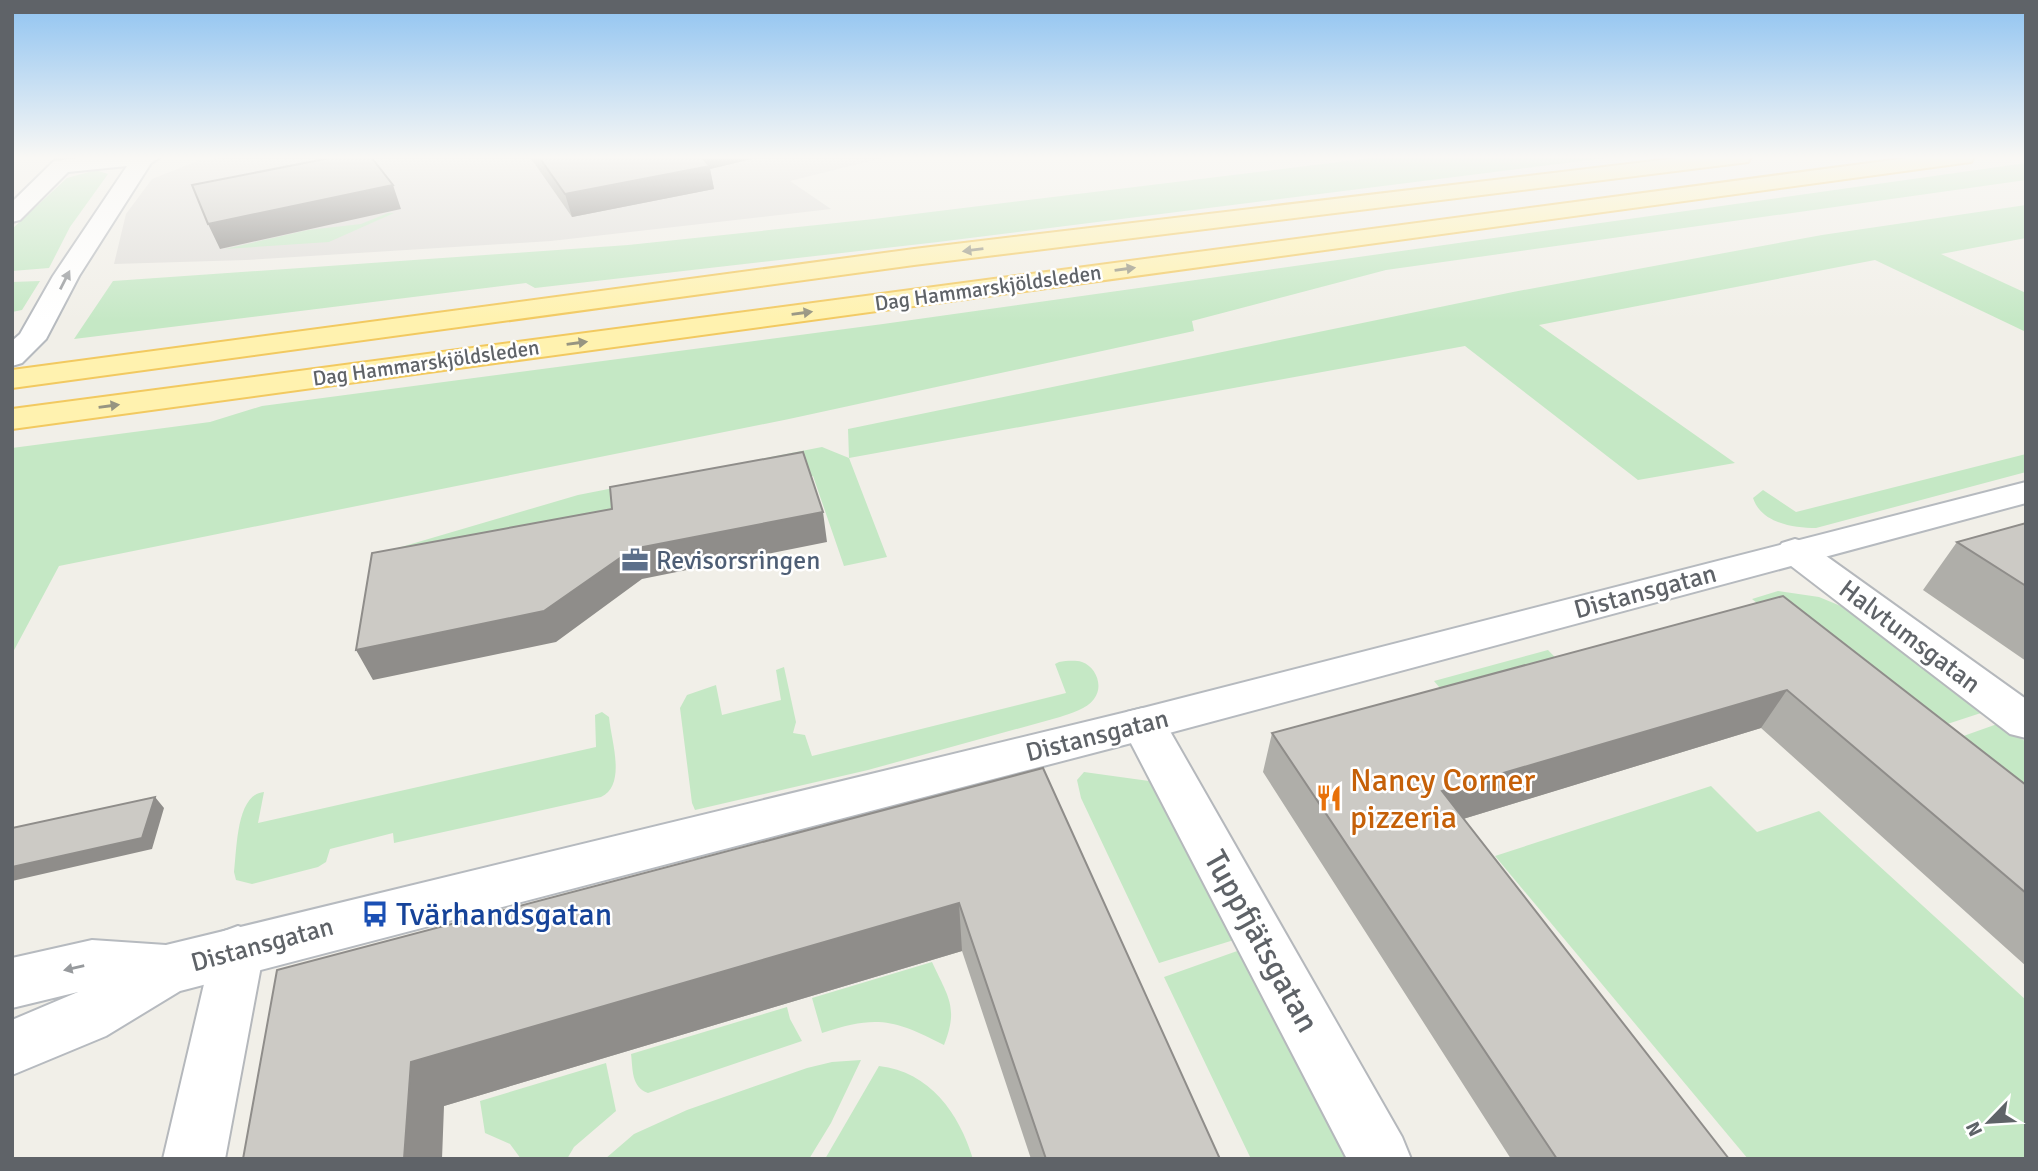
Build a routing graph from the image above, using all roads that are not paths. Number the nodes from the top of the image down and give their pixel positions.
1 (109, 212) edge
2 (1289, 212) edge
3 (1556, 212) edge
4 (914, 257) junction
5 (19, 351) edge
6 (12, 379) edge
7 (12, 419) edge
8 (2026, 492) edge
9 (1795, 551) junction
10 (2026, 722) edge
11 (1143, 724) junction
12 (238, 950) junction
13 (166, 970) junction
14 (12, 983) edge
15 (12, 1048) edge
16 (194, 1159) edge
17 (1380, 1159) edge

5 -> 1 street
2 -> 4 main road, Dag Hammarskjöldsleden
7 -> 3 main road, Dag Hammarskjöldsleden
4 - 5 main road
4 - 6 main road, Dag Hammarskjöldsleden
8 - 9 street, Distansgatan
9 - 10 street, Halvtumsgatan
9 - 11 street, Distansgatan
11 - 12 street, Distansgatan
11 - 17 street, Tuppfjätsgatan
12 - 13 street, Distansgatan
12 - 16 street
13 -> 14 street, Distansgatan
13 - 15 street, Distansgatan

